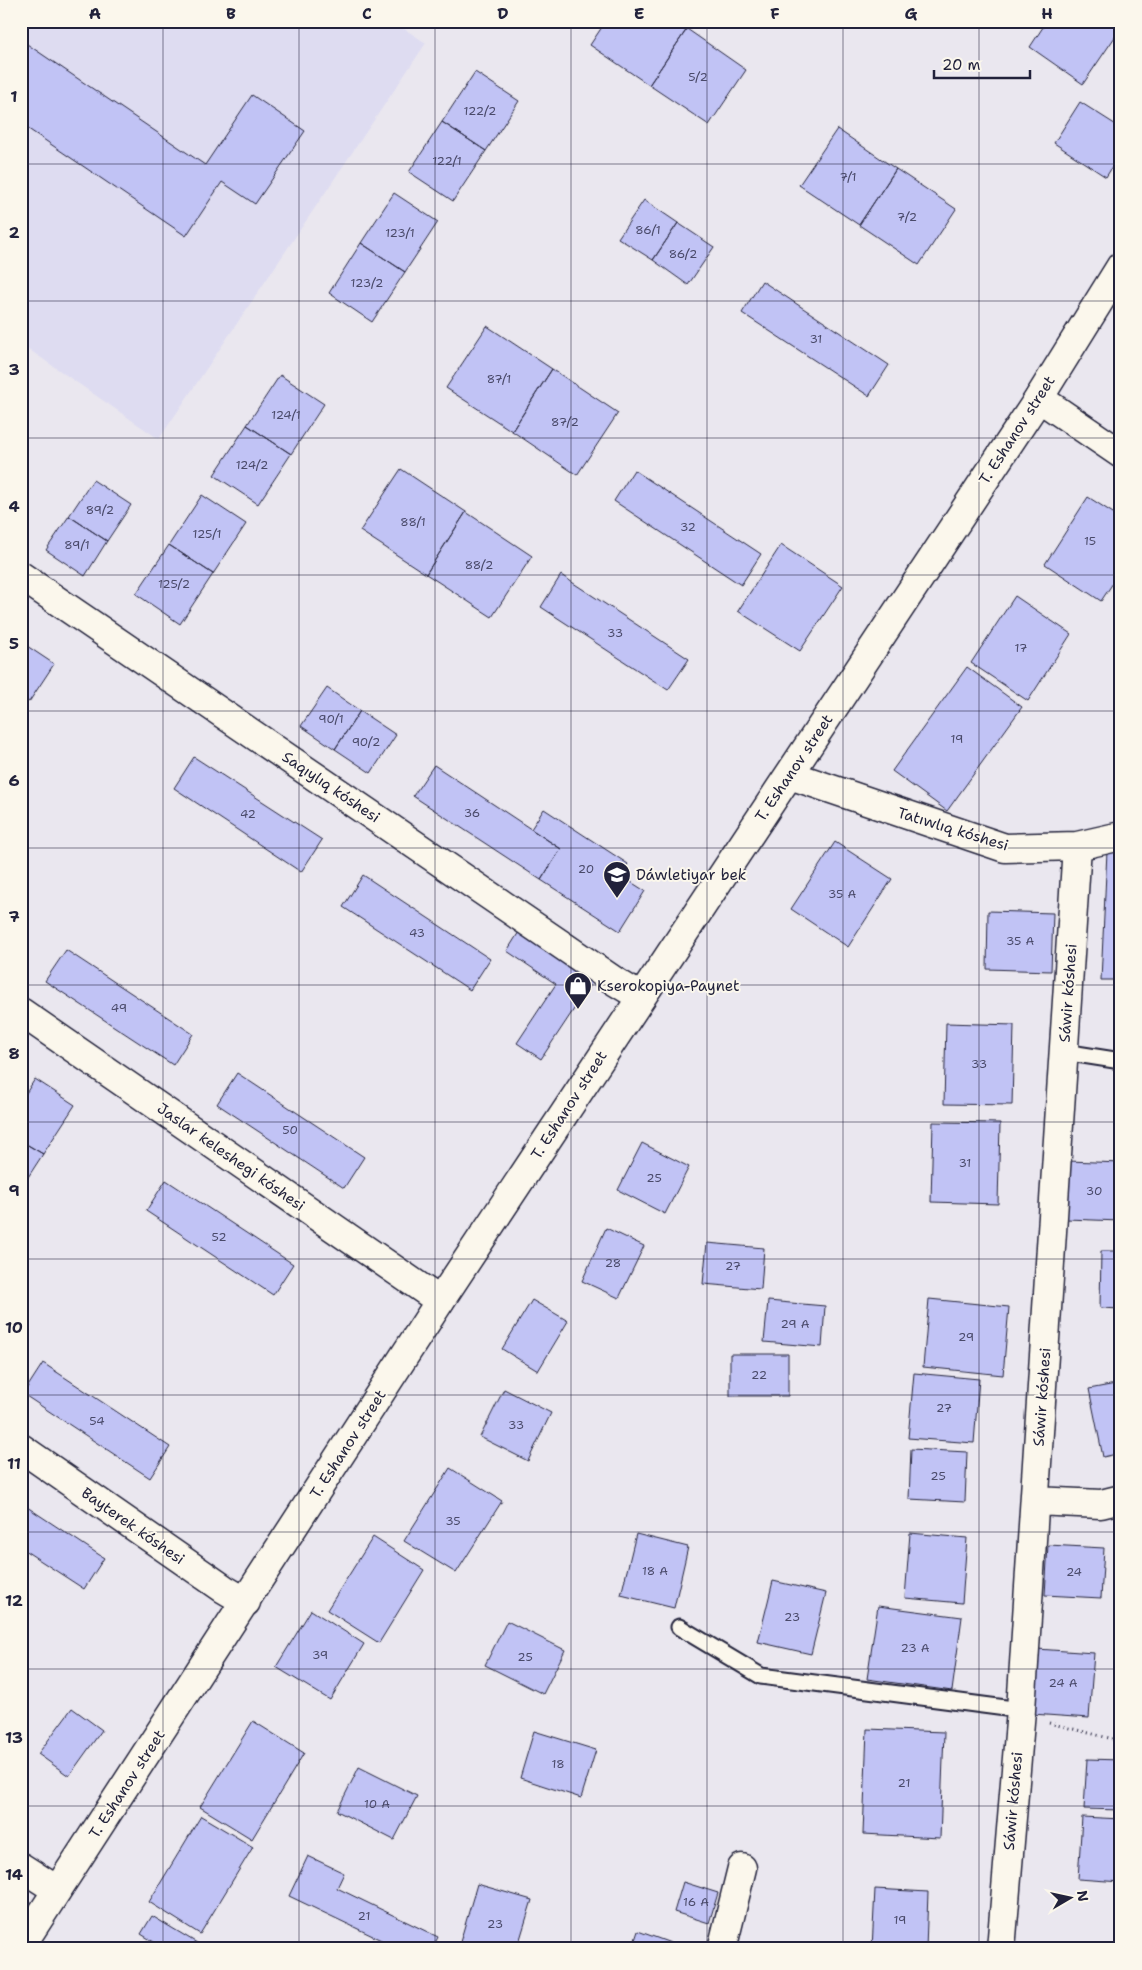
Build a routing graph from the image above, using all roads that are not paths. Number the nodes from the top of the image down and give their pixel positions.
1 (1121, 266) edge
2 (1039, 398) junction
3 (1121, 454) edge
4 (21, 576) edge
5 (790, 776) junction
6 (1121, 836) edge
7 (1078, 846) junction
8 (641, 997) junction
9 (21, 1012) edge
10 (1064, 1052) junction
11 (1121, 1061) edge
12 (440, 1300) junction
13 (21, 1448) edge
14 (1121, 1499) edge
15 (1035, 1501) junction
16 (246, 1602) junction
17 (679, 1627) dead end
18 (1021, 1710) junction
19 (21, 1867) edge
20 (742, 1868) dead end
21 (57, 1890) junction
22 (21, 1946) edge
23 (722, 1949) edge
24 (1001, 1949) edge

1 - 2 street, T. Eshanov street
2 - 3 street
2 - 5 street, T. Eshanov street
4 - 8 street, Saqıylıq kóshesi
5 - 7 street, Tatıwlıq kóshesi
5 - 8 street, T. Eshanov street
6 - 7 street, Tatıwlıq kóshesi
7 - 10 street, Sáwir kóshesi
8 - 12 street, T. Eshanov street
9 - 12 street, Jaslar keleshegi kóshesi
10 - 11 lane
10 - 15 street, Sáwir kóshesi
12 - 16 street, T. Eshanov street
13 - 16 street, Bayterek kóshesi
14 - 15 street
15 - 18 street, Sáwir kóshesi
16 - 21 street, T. Eshanov street
17 - 18 lane
18 - 24 street, Sáwir kóshesi
19 - 21 street
20 - 23 street
21 - 22 street, T. Eshanov street

